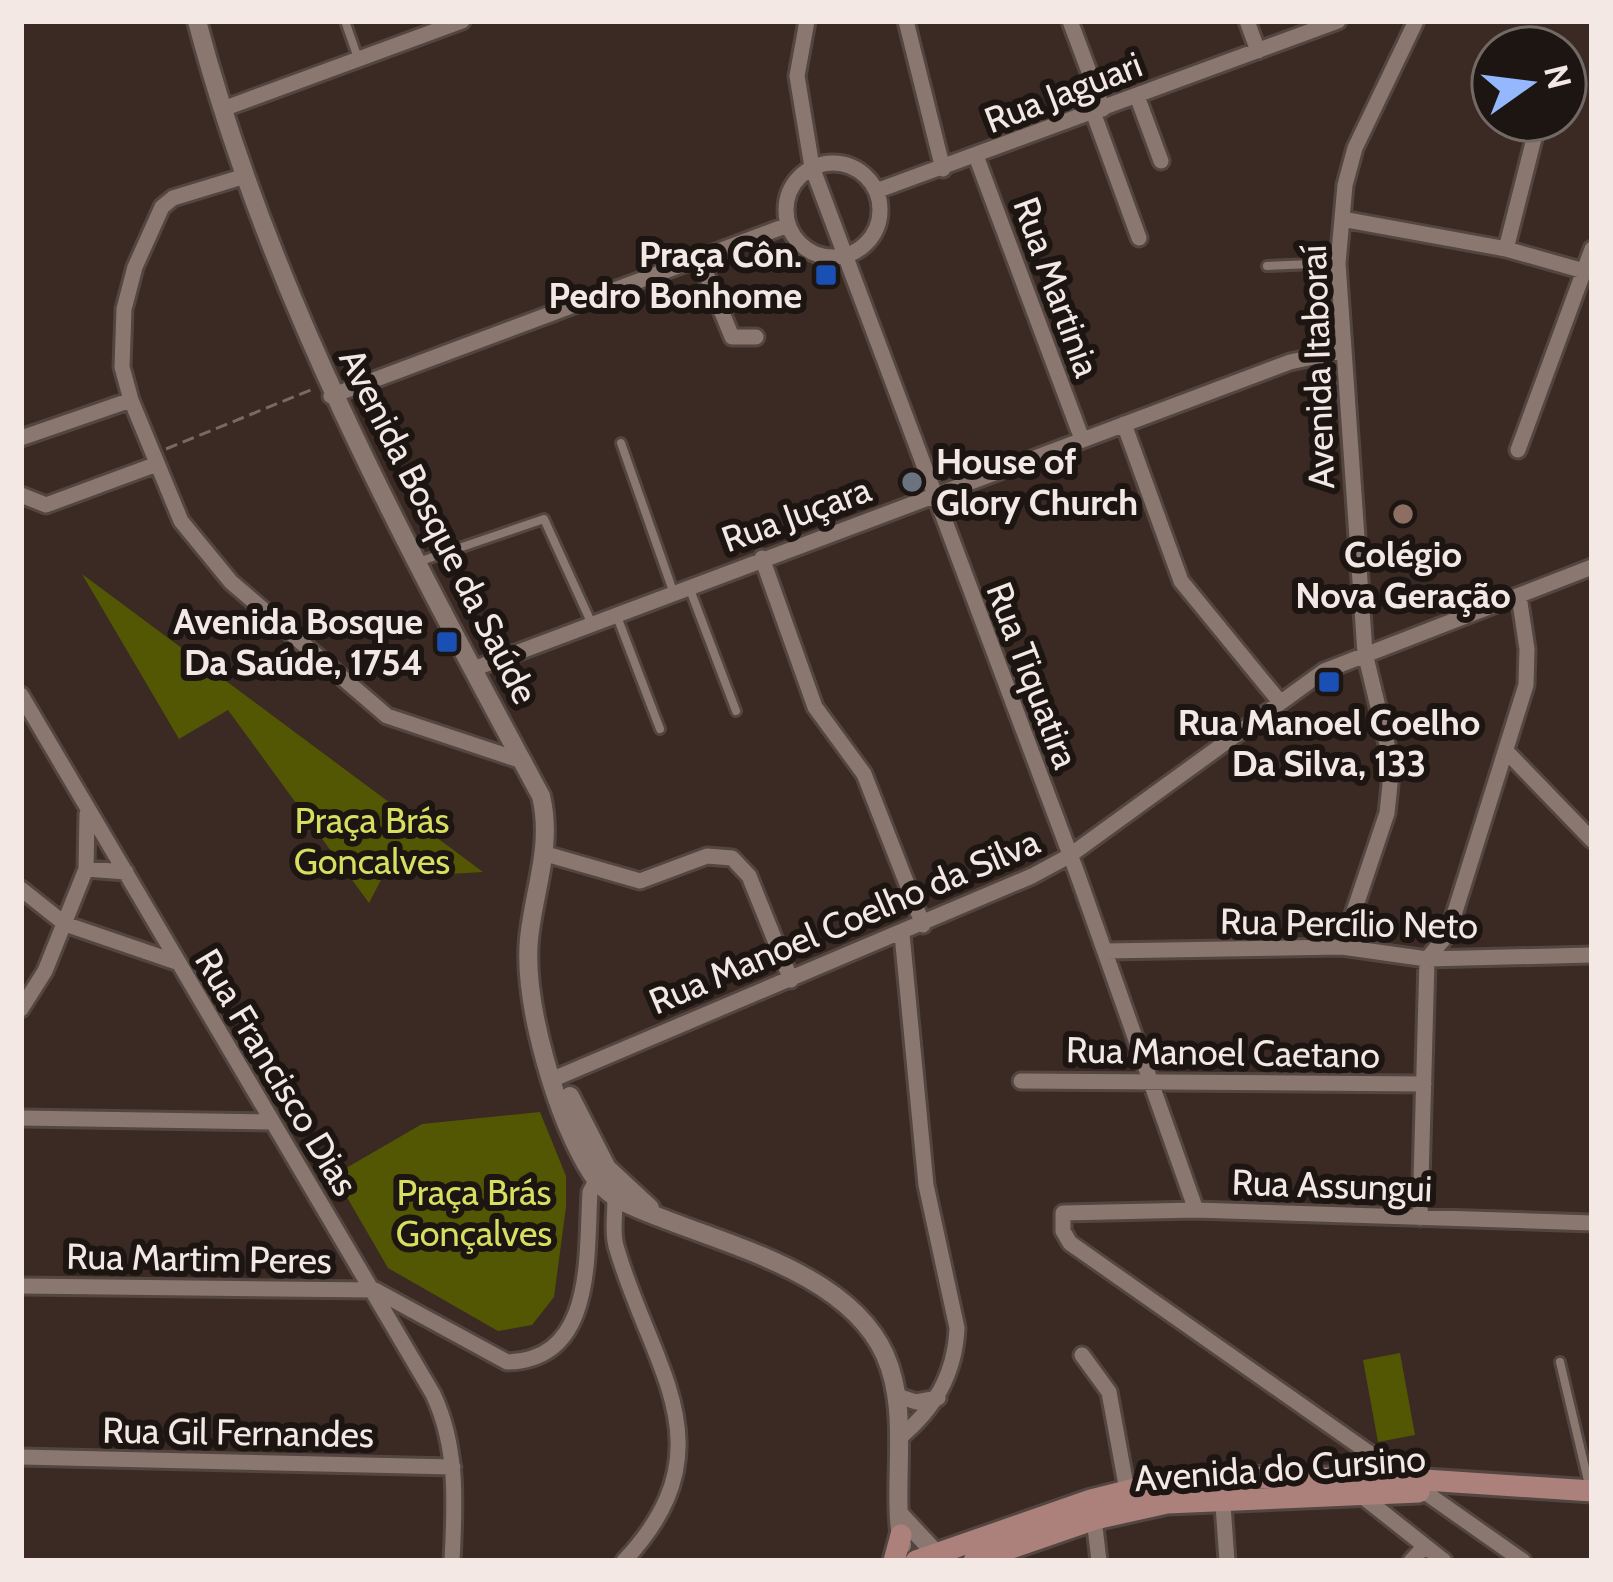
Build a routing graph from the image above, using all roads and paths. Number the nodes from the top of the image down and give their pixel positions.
1 (197, 21) edge
2 (345, 21) edge
3 (462, 21) edge
4 (807, 21) edge
5 (906, 21) edge
6 (1070, 21) edge
7 (1247, 21) edge
8 (1338, 21) edge
9 (1415, 21) edge
10 (1258, 51) junction
11 (359, 59) junction
12 (1137, 96) junction
13 (223, 109) junction
14 (1098, 111) junction
15 (1533, 144) edge
16 (976, 156) junction
17 (1160, 161) dead end
18 (812, 167) junction
19 (943, 169) junction
20 (242, 176) junction
21 (876, 191) junction
22 (1342, 219) junction
23 (788, 225) junction
24 (1139, 238) dead end
25 (1506, 249) junction
26 (1592, 249) edge
27 (843, 256) junction
28 (700, 259) junction
29 (1338, 263) junction
30 (1267, 266) dead end
31 (1584, 272) junction
32 (756, 337) dead end
33 (1341, 351) junction
34 (332, 390) junction
35 (131, 400) junction
36 (1124, 424) junction
37 (21, 438) edge
38 (1082, 440) junction
39 (621, 442) dead end
40 (1518, 450) dead end
41 (155, 459) junction
42 (21, 495) edge
43 (933, 495) junction
44 (762, 558) junction
45 (420, 562) junction
46 (1592, 567) edge
47 (681, 588) junction
48 (1519, 596) junction
49 (616, 612) junction
50 (590, 622) junction
51 (1365, 652) junction
52 (476, 668) junction
53 (21, 695) edge
54 (1280, 702) junction
55 (736, 711) dead end
56 (660, 730) dead end
57 (1507, 752) junction
58 (522, 761) junction
59 (87, 811) junction
60 (1592, 840) edge
61 (545, 854) junction
62 (1069, 856) junction
63 (86, 869) junction
64 (126, 872) junction
65 (21, 889) edge
66 (65, 924) junction
67 (923, 925) junction
68 (902, 934) junction
69 (1342, 947) junction
70 (1105, 951) junction
71 (1592, 955) edge
72 (1427, 958) junction
73 (176, 962) junction
74 (791, 980) junction
75 (21, 1009) edge
76 (554, 1074) junction
77 (1021, 1081) dead end
78 (1151, 1081) junction
79 (1424, 1084) junction
80 (21, 1118) edge
81 (270, 1122) junction
82 (604, 1173) junction
83 (616, 1200) junction
84 (1196, 1210) junction
85 (1420, 1218) junction
86 (666, 1220) junction
87 (1592, 1223) edge
88 (586, 1247) junction
89 (619, 1254) junction
90 (21, 1286) edge
91 (376, 1290) junction
92 (1082, 1355) dead end
93 (1559, 1362) dead end
94 (895, 1395) junction
95 (938, 1398) junction
96 (898, 1439) junction
97 (21, 1457) edge
98 (453, 1468) junction
99 (1346, 1479) junction
100 (1418, 1485) junction
101 (1222, 1487) junction
102 (1591, 1491) edge
103 (1362, 1497) junction
104 (1128, 1501) junction
105 (1093, 1509) junction
106 (899, 1512) junction
107 (901, 1535) junction
108 (1424, 1546) junction
109 (925, 1559) edge
110 (452, 1561) edge
111 (624, 1561) edge
112 (894, 1561) edge
113 (974, 1561) edge
114 (1099, 1561) edge
115 (1227, 1561) edge
116 (1411, 1561) edge
117 (1444, 1561) edge
118 (1523, 1561) edge

1 - 13 street, Avenida Bosque da Saúde
2 - 11 lane
3 - 11 street
4 - 18 street, Rua Tiquatira
5 - 19 street
6 - 14 street
7 - 10 street
8 - 10 street, Rua Jaguari
9 - 22 street, Avenida Itaboraí
10 - 12 street, Rua Jaguari
11 - 13 street
12 - 14 street, Rua Jaguari
12 - 17 street
13 - 20 street, Avenida Bosque da Saúde
14 - 16 street, Rua Jaguari
14 - 24 street
15 - 25 street
16 - 19 street, Rua Jaguari
16 - 38 street, Rua Martinia
18 - 21 street
18 - 23 street
18 - 27 street, Rua Tiquatira
19 - 21 street, Rua Jaguari
20 - 34 street, Avenida Bosque da Saúde
20 - 35 street
21 - 27 street
22 - 25 street
22 - 29 street, Avenida Itaboraí
23 - 27 street
23 - 28 street
25 - 31 street
26 - 31 street
27 - 43 street, Rua Tiquatira
28 - 32 street
28 - 34 street
29 - 30 lane
29 - 33 street, Avenida Itaboraí
31 - 40 street
33 - 36 street, Rua Juçara
33 - 51 street, Avenida Itaboraí
34 - 41 path
34 - 45 street, Avenida Bosque da Saúde
35 - 37 street
35 - 41 street
36 - 38 street, Rua Juçara
36 - 54 street
38 - 43 street, Rua Juçara
39 - 47 lane
41 - 42 street
41 - 58 street
43 - 44 street, Rua Juçara
43 - 62 street, Rua Tiquatira
44 - 47 street, Rua Juçara
44 - 67 street
45 - 50 lane
45 - 52 street, Avenida Bosque da Saúde
46 - 48 street, Rua Manoel Coelho da Silva
47 - 49 street, Rua Juçara
47 - 55 lane
48 - 51 street, Rua Manoel Coelho da Silva
48 - 57 street
49 - 50 street, Rua Juçara
49 - 56 lane
50 - 52 street, Rua Juçara
51 - 54 street, Rua Manoel Coelho da Silva
51 - 69 street, Avenida Itaboraí
52 - 58 street, Avenida Bosque da Saúde
53 - 59 street, Rua Francisco Dias
54 - 62 street, Rua Manoel Coelho da Silva
57 - 60 street
57 - 72 street
58 - 61 street, Avenida Bosque da Saúde
59 - 63 street
59 - 64 street, Rua Francisco Dias
61 - 74 street
61 - 76 street, Avenida Bosque da Saúde
62 - 67 street, Rua Manoel Coelho da Silva
62 - 70 street, Rua Tiquatira
63 - 64 street
63 - 66 street
64 - 73 street, Rua Francisco Dias
65 - 66 street
66 - 73 street
66 - 75 street
67 - 68 street, Rua Manoel Coelho da Silva
68 - 74 street, Rua Manoel Coelho da Silva
68 - 95 street
69 - 70 street, Rua Percílio Neto
69 - 72 street, Rua Percílio Neto
70 - 78 street, Rua Tiquatira
71 - 72 street, Rua Percílio Neto
72 - 79 street
73 - 81 street, Rua Francisco Dias
74 - 76 street, Rua Manoel Coelho da Silva
76 - 82 street, Avenida Bosque da Saúde
77 - 78 street, Rua Manoel Caetano
78 - 79 street, Rua Manoel Caetano
78 - 84 street, Rua Tiquatira
79 - 85 street
80 - 81 street
81 - 91 street, Rua Francisco Dias
82 - 83 street, Avenida Bosque da Saúde
82 - 86 street, Avenida Bosque da Saúde
82 - 88 street
83 - 86 street, Avenida Bosque da Saúde
83 - 89 street
84 - 85 street, Rua Assungui
84 - 100 street, Rua Assungui
85 - 87 street, Rua Assungui
86 - 94 street, Avenida Bosque da Saúde
88 - 89 street
88 - 91 street
89 - 111 street
90 - 91 street, Rua Martim Peres
91 - 98 street, Rua Francisco Dias
92 - 104 street
93 - 102 lane
94 - 95 street
94 - 96 street, Avenida Bosque da Saúde
95 - 96 street
96 - 106 street, Avenida Bosque da Saúde
97 - 98 street, Rua Gil Fernandes
98 - 110 street, Rua Francisco Dias
99 - 100 main road, Avenida do Cursino
99 - 101 main road, Avenida do Cursino
99 - 103 street
100 - 102 main road, Avenida do Cursino
100 - 103 main road, Avenida do Cursino
100 - 118 street
101 - 103 main road, Avenida do Cursino
101 - 104 main road, Avenida do Cursino
101 - 115 street
103 - 108 street
104 - 105 main road, Avenida do Cursino
105 - 109 main road, Avenida do Cursino
105 - 113 main road, Avenida do Cursino
105 - 114 street
106 - 107 street, Avenida Bosque da Saúde
106 - 109 street
107 - 109 street, Avenida Bosque da Saúde
107 - 112 main road
108 - 116 street
108 - 117 street

